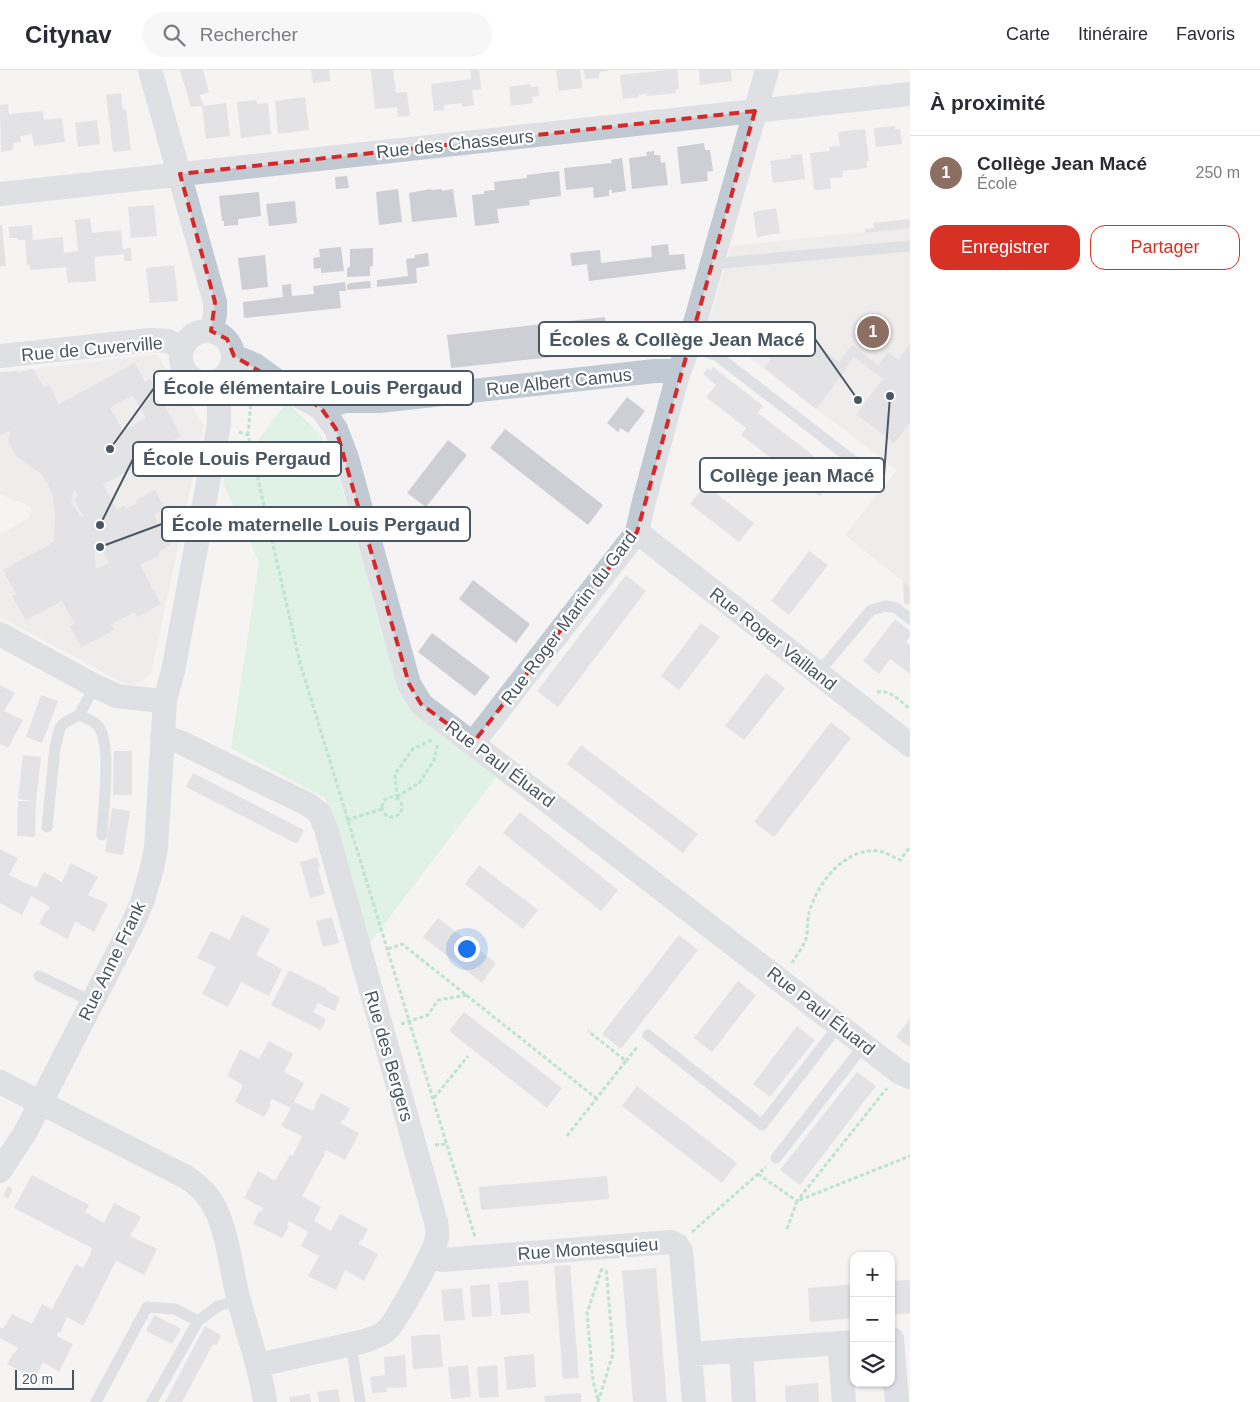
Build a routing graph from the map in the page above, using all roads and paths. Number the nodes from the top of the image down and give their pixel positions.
1 (150, 70) edge
2 (767, 70) edge
3 (910, 94) edge
4 (755, 111) junction
5 (180, 174) junction
6 (0, 194) edge
7 (910, 246) edge
8 (711, 264) junction
9 (211, 330) junction
10 (688, 347) junction
11 (182, 348) junction
12 (0, 356) edge
13 (244, 360) junction
14 (679, 371) junction
15 (216, 382) junction
16 (321, 408) junction
17 (219, 424) junction
18 (248, 435) junction
19 (864, 469) dead end
20 (637, 532) junction
21 (910, 619) edge
22 (0, 634) edge
23 (818, 673) junction
24 (95, 686) junction
25 (165, 700) junction
26 (79, 715) junction
27 (162, 737) junction
28 (473, 743) junction
29 (910, 745) edge
30 (397, 798) junction
31 (382, 809) junction
32 (348, 820) junction
33 (47, 827) dead end
34 (325, 828) junction
35 (102, 835) dead end
36 (910, 847) edge
37 (388, 948) junction
38 (38, 976) dead end
39 (781, 981) junction
40 (467, 996) junction
41 (93, 1002) junction
42 (410, 1021) junction
43 (839, 1025) junction
44 (381, 1030) junction
45 (588, 1031) dead end
46 (648, 1035) dead end
47 (864, 1045) junction
48 (468, 1056) dead end
49 (905, 1075) edge
50 (0, 1082) edge
51 (433, 1098) junction
52 (596, 1098) junction
53 (41, 1103) junction
54 (567, 1136) dead end
55 (910, 1156) edge
56 (776, 1158) joint
57 (0, 1171) edge
58 (758, 1174) junction
59 (797, 1202) junction
60 (787, 1229) dead end
61 (677, 1244) junction
62 (605, 1253) junction
63 (431, 1255) junction
64 (482, 1257) junction
65 (239, 1300) junction
66 (198, 1321) junction
67 (898, 1338) edge
68 (846, 1342) edge
69 (351, 1344) junction
70 (741, 1350) junction
71 (691, 1354) junction
72 (258, 1364) junction
73 (598, 1401) edge
74 (96, 1402) edge
75 (152, 1402) edge
76 (265, 1402) edge
77 (360, 1402) edge
78 (694, 1402) edge
79 (744, 1402) edge
80 (844, 1402) edge
81 (897, 1402) edge

1 - 5 street
2 - 4 street, Rue Roger Martin du Gard
3 - 4 street, Rue des Chasseurs
4 - 5 street, Rue des Chasseurs
4 - 8 street, Rue Roger Martin du Gard
5 - 6 street, Rue des Chasseurs
5 - 9 street
7 - 8 lane
8 - 10 street, Rue Roger Martin du Gard
9 - 11 street
9 - 13 street
10 - 14 street, Rue Roger Martin du Gard
10 - 19 lane
11 - 12 street, Rue de Cuverville
11 - 15 street
13 - 15 street
13 - 16 street, Rue Paul Éluard
13 - 18 path
14 - 16 street, Rue Albert Camus
14 - 20 street, Rue Roger Martin du Gard
15 - 17 street, Rue Anne Frank
16 - 28 street, Rue Paul Éluard
17 - 18 path
17 - 25 street, Rue Anne Frank
18 - 32 path
20 - 23 street, Rue Roger Vailland
20 - 28 street, Rue Roger Martin du Gard
21 - 23 lane
22 - 24 street
23 - 29 street, Rue Roger Vailland
24 - 25 street
24 - 26 lane
25 - 27 street, Rue Anne Frank
26 - 33 lane
26 - 35 lane
27 - 34 street, Rue des Bergers
27 - 41 street, Rue Anne Frank
28 - 39 street, Rue Paul Éluard
30 - 30 path
30 - 31 path
30 - 31 path
31 - 32 path
32 - 34 path
32 - 37 path
34 - 44 street, Rue des Bergers
36 - 39 path
37 - 40 path
37 - 42 path
38 - 41 lane
39 - 43 street, Rue Paul Éluard
40 - 42 path
40 - 52 path
41 - 53 street, Rue Anne Frank
42 - 44 path
42 - 51 path
43 - 46 lane
43 - 47 street, Rue Paul Éluard
44 - 63 street, Rue des Bergers
45 - 52 path
47 - 49 street, Rue Paul Éluard
47 - 56 lane
48 - 51 path
49 - 59 path
50 - 53 street
51 - 64 path
52 - 54 path
53 - 57 street, Rue Anne Frank
53 - 65 street
55 - 59 path
56 - 58 path
58 - 59 path
58 - 61 path
59 - 60 path
61 - 62 street, Rue Montesquieu
61 - 71 street, Rue Montesquieu
62 - 64 street, Rue Montesquieu
62 - 73 path
62 - 73 path
63 - 64 street, Rue Montesquieu
63 - 69 street, Rue des Bergers
65 - 66 lane
65 - 72 street
66 - 74 lane
66 - 75 lane
67 - 81 street
68 - 70 street
68 - 80 street
69 - 72 street, Rue des Bergers
69 - 77 lane
70 - 71 street
70 - 79 street
71 - 78 street, Rue Montesquieu
72 - 76 street

